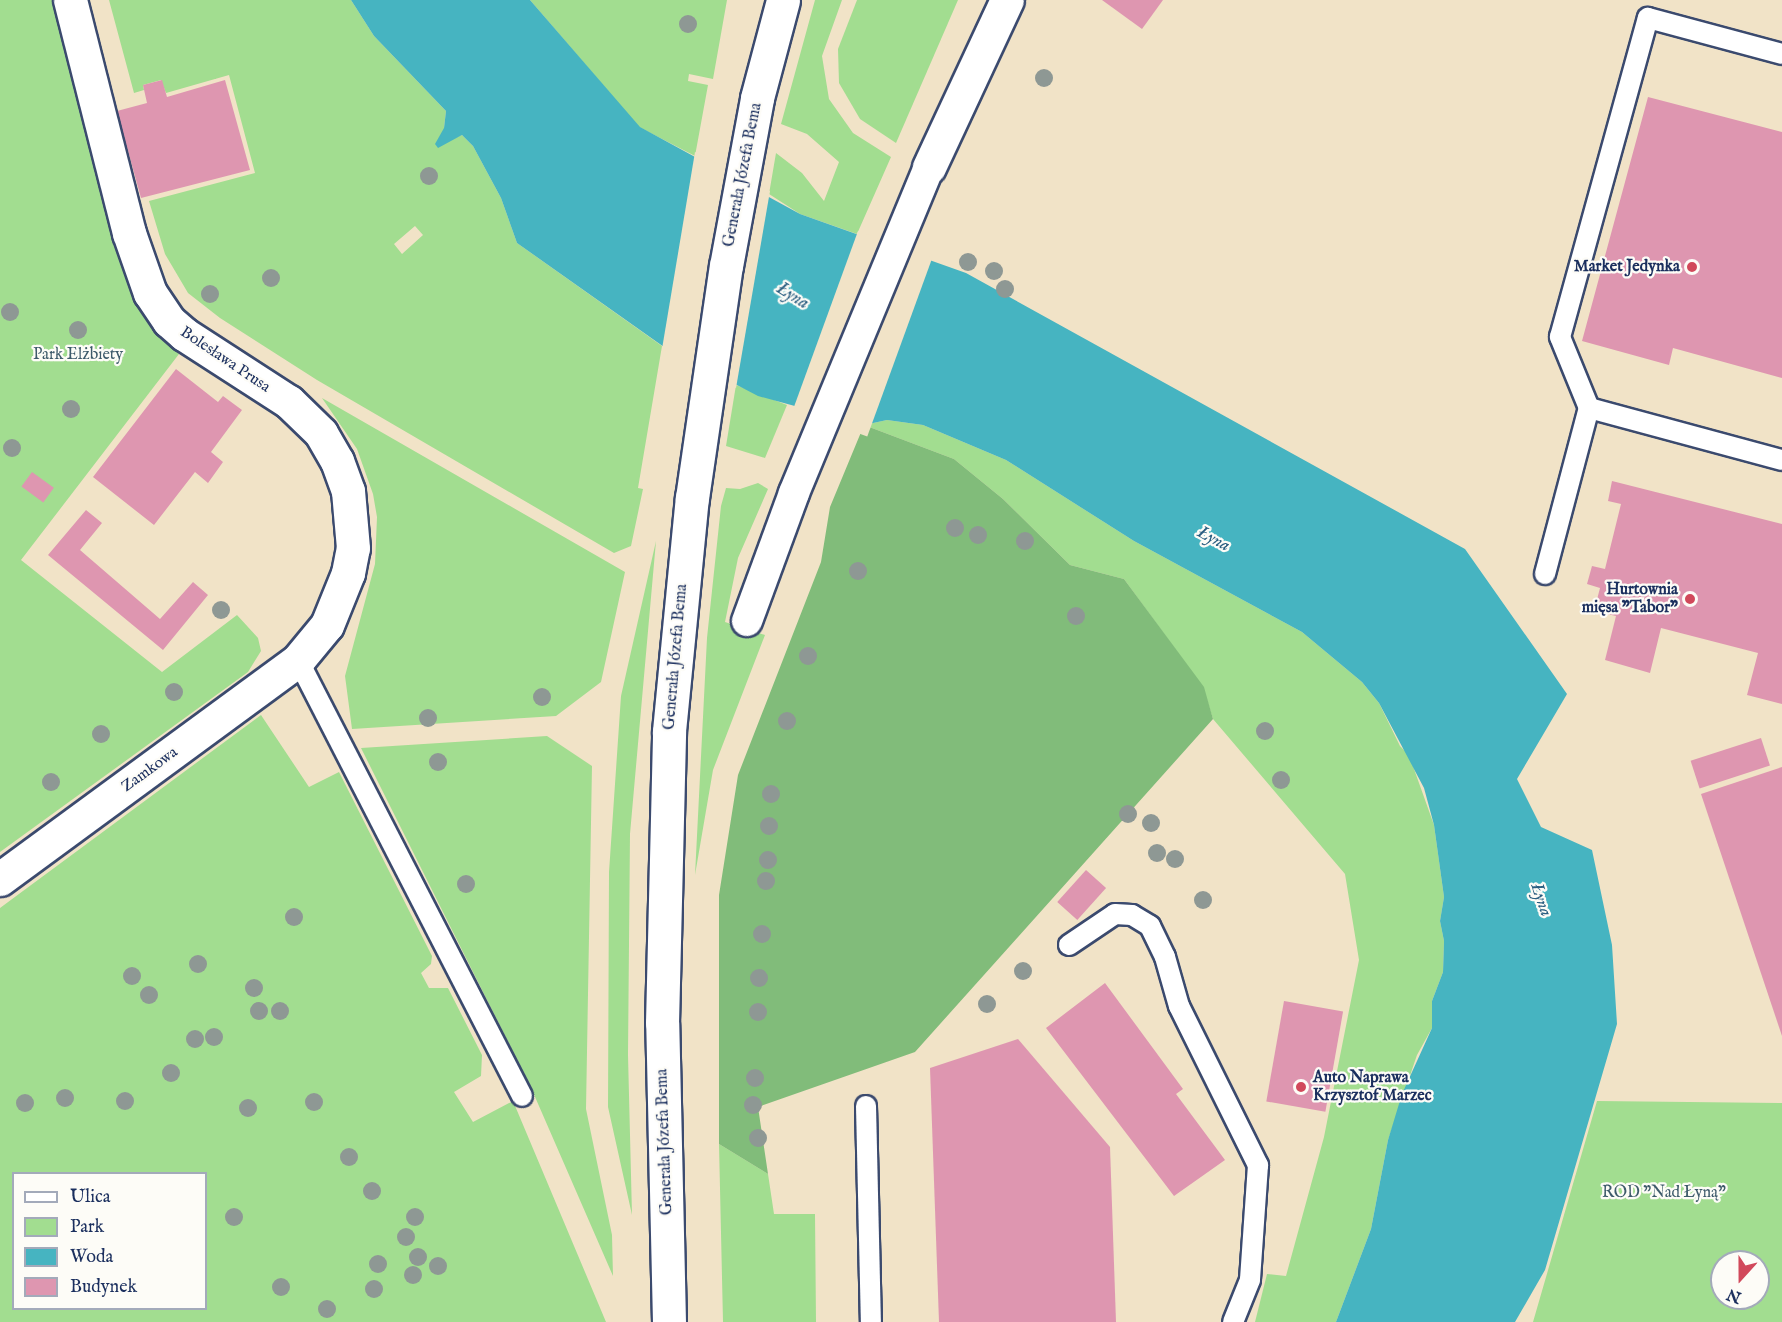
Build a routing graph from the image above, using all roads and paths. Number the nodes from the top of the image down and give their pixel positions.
1 (70, 0) edge
2 (783, 0) edge
3 (1007, 0) edge
4 (1782, 54) edge
5 (928, 167) joint
6 (1589, 408) junction
7 (1782, 460) edge
8 (1545, 574) dead end
9 (747, 621) dead end
10 (298, 660) junction
11 (0, 879) edge
12 (1069, 945) dead end
13 (522, 1096) dead end
14 (866, 1106) dead end
15 (669, 1322) edge
16 (871, 1322) edge
17 (1233, 1322) edge

1 - 10 street, Bolesława Prusa
2 - 15 street, Generała Józefa Bema
3 - 5 street
4 - 6 lane
5 - 9 street
6 - 7 lane
6 - 8 lane
10 - 11 street, Zamkowa
10 - 13 lane
12 - 17 lane
14 - 16 lane

